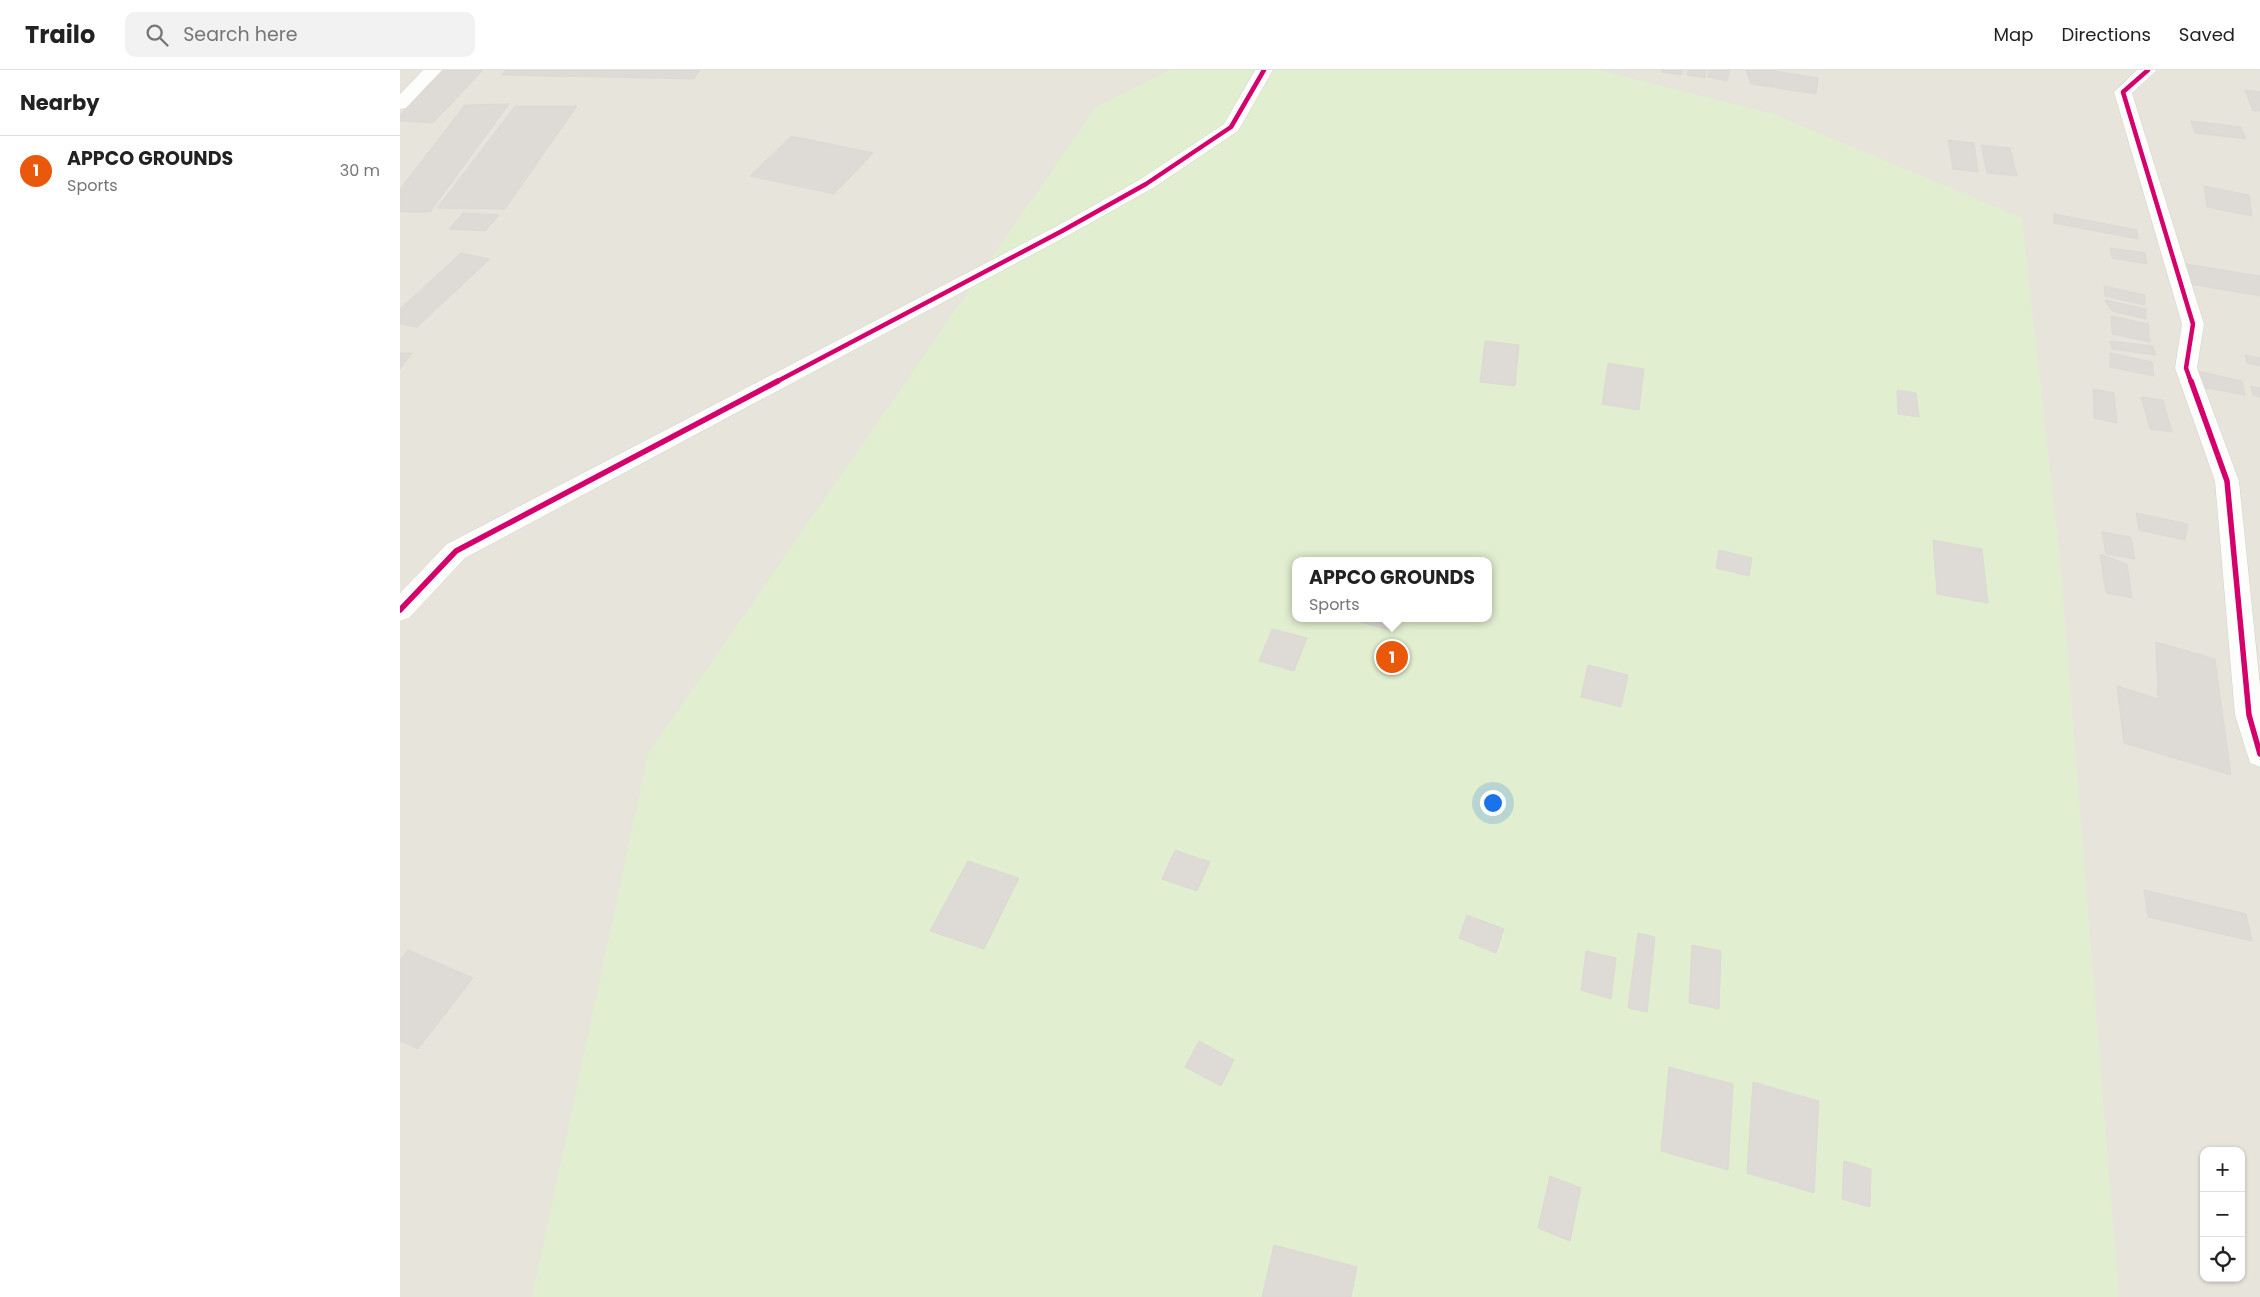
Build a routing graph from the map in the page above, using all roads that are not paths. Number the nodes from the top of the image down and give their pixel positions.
1 (433, 70) edge
2 (1264, 70) edge
3 (2148, 70) edge
4 (400, 104) edge
5 (400, 610) edge
6 (2260, 754) edge

1 - 4 street
2 - 5 street
3 - 6 street

